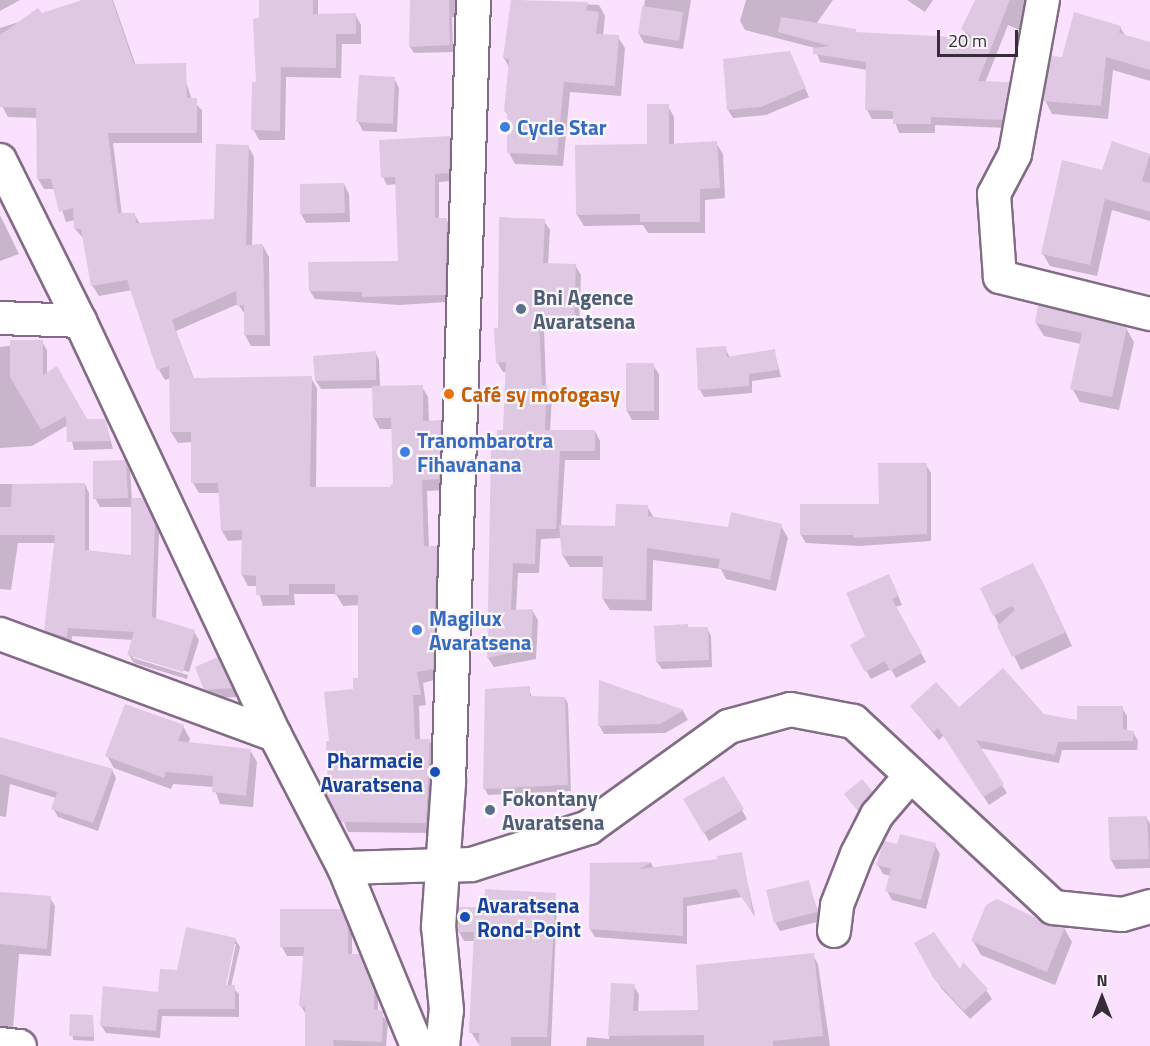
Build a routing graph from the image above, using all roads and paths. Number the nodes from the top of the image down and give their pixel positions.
1 (473, 0) edge
2 (1043, 0) edge
3 (0, 160) edge
4 (1150, 314) edge
5 (0, 318) edge
6 (80, 321) junction
7 (0, 634) edge
8 (275, 735) junction
9 (911, 775) junction
10 (444, 865) junction
11 (344, 868) junction
12 (1150, 906) edge
13 (834, 931) dead end
14 (0, 1044) edge
15 (20, 1046) edge
16 (417, 1046) edge
17 (441, 1046) edge

1 - 10 street
2 - 4 street
3 - 6 street
5 - 6 street
6 - 8 street
7 - 8 street
8 - 11 street
9 - 10 street
9 - 12 street
9 - 13 street
10 - 11 street
10 - 17 street
11 - 16 street
14 - 15 street

